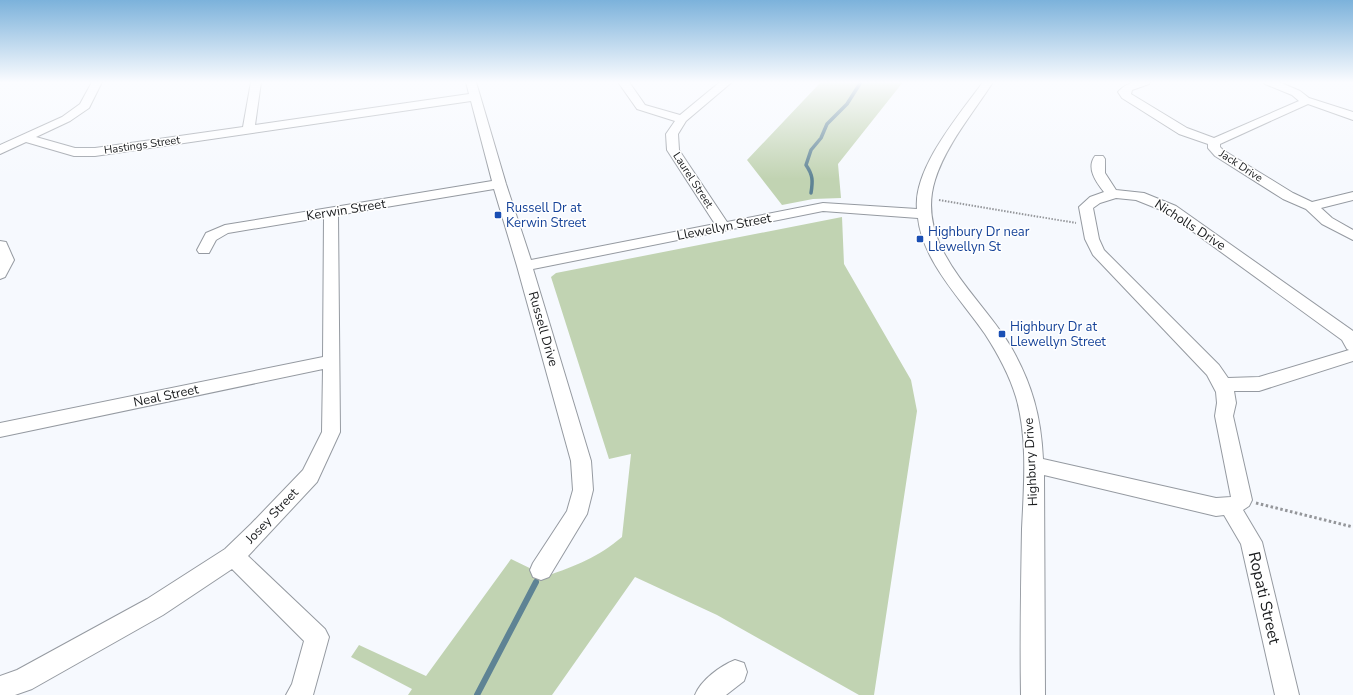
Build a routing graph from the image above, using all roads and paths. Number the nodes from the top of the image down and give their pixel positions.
1 (72, 114) edge
2 (251, 114) edge
3 (355, 114) edge
4 (479, 114) edge
5 (666, 114) edge
6 (688, 114) edge
7 (967, 114) edge
8 (1156, 114) edge
9 (1278, 114) edge
10 (682, 119) junction
11 (248, 130) junction
12 (25, 138) junction
13 (1214, 142) junction
14 (0, 150) edge
15 (1099, 159) dead end
16 (499, 184) junction
17 (1112, 193) junction
18 (1353, 196) edge
19 (925, 206) junction
20 (1311, 206) junction
21 (331, 212) junction
22 (1089, 225) junction
23 (724, 227) junction
24 (1353, 236) edge
25 (1, 245) edge
26 (204, 250) dead end
27 (525, 266) junction
28 (0, 274) edge
29 (1353, 345) edge
30 (1353, 355) edge
31 (332, 361) junction
32 (1224, 385) junction
33 (0, 430) edge
34 (1034, 465) junction
35 (1236, 503) junction
36 (1353, 527) edge
37 (233, 556) junction
38 (541, 570) dead end
39 (735, 672) dead end
40 (0, 688) edge
41 (298, 695) edge
42 (707, 695) edge
43 (1033, 695) edge
44 (1287, 695) edge

1 - 12 street
2 - 11 street
3 - 11 street, Hastings Street
4 - 16 street, Russell Drive
5 - 10 street
6 - 10 street, Laurel Street
7 - 19 street, Highbury Drive
8 - 13 street
9 - 13 street, Jack Drive
10 - 23 street, Laurel Street
11 - 12 street, Hastings Street
12 - 14 street
13 - 20 street, Jack Drive
15 - 17 street
16 - 21 street, Kerwin Street
16 - 27 street, Russell Drive
17 - 22 street, Nicholls Drive
17 - 29 street, Nicholls Drive
18 - 20 street
19 - 22 path
19 - 23 street, Llewellyn Street
19 - 34 street, Highbury Drive
20 - 24 street, Jack Drive
21 - 26 street, Kerwin Street
21 - 31 street, Josey Street
22 - 32 street, Nicholls Drive
23 - 27 street, Llewellyn Street
25 - 28 street
27 - 38 street, Russell Drive
30 - 32 street
31 - 33 street, Neal Street
31 - 37 street, Josey Street
32 - 35 street, Nicholls Drive
34 - 35 street
34 - 43 street, Highbury Drive
35 - 36 path
35 - 44 street, Ropati Street
37 - 40 street, Josey Street
37 - 41 street
39 - 42 street

